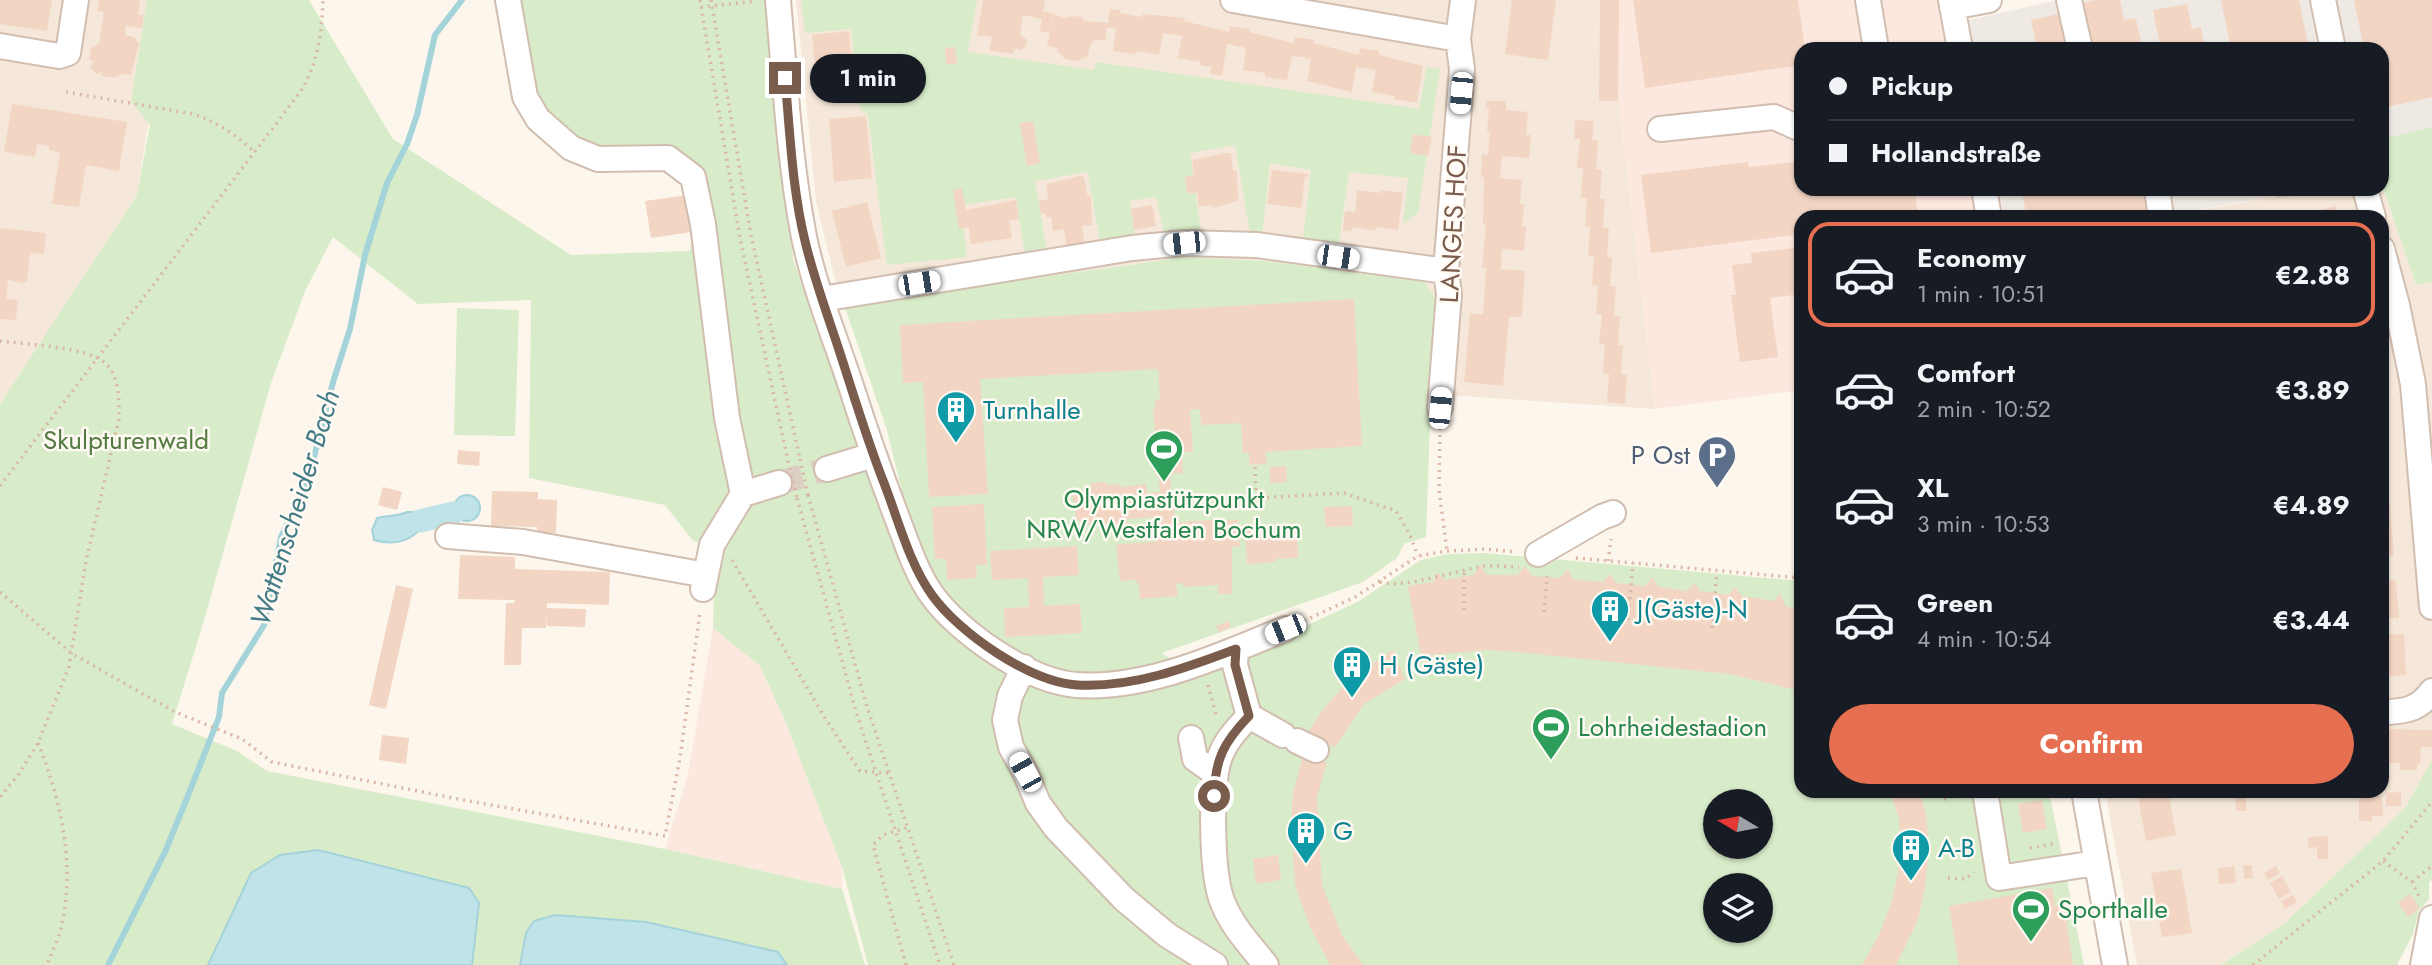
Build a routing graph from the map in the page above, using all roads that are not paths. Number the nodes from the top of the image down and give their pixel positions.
1 (76, 0) edge
2 (508, 0) edge
3 (778, 0) edge
4 (1233, 0) edge
5 (1463, 0) edge
6 (1868, 0) edge
7 (1989, 0) edge
8 (2069, 0) edge
9 (2323, 0) edge
10 (1952, 4) edge
11 (1458, 39) junction
12 (1875, 42) edge
13 (1959, 42) edge
14 (2078, 42) edge
15 (2332, 42) edge
16 (0, 46) edge
17 (1794, 126) edge
18 (1660, 129) dead end
19 (1446, 271) junction
20 (2389, 275) edge
21 (822, 299) junction
22 (1440, 408) road end
23 (873, 455) junction
24 (827, 469) tunnel mouth
25 (788, 480) tunnel mouth
26 (743, 494) junction
27 (1613, 513) dead end
28 (448, 536) dead end
29 (1531, 561) road end
30 (2432, 607) edge
31 (1285, 629) dead end
32 (1236, 649) junction
33 (1024, 667) junction
34 (2432, 691) edge
35 (2389, 712) edge
36 (1249, 716) junction
37 (1191, 738) dead end
38 (1298, 742) dead end
39 (1215, 772) junction
40 (1986, 798) edge
41 (2085, 798) edge
42 (2096, 863) junction
43 (2431, 920) edge
44 (1215, 965) edge
45 (1266, 965) edge
46 (2115, 965) edge
47 (2423, 965) edge

1 - 16 street
2 - 26 street
3 - 21 street
4 - 11 street
5 - 11 street, LANGES HOF
6 - 12 street
7 - 10 street
8 - 14 street
9 - 15 street
10 - 13 street
11 - 19 street, LANGES HOF
17 - 18 street
19 - 21 street
19 - 22 street, LANGES HOF
20 - 30 street
21 - 23 street
23 - 24 street
23 - 33 street
25 - 26 street
26 - 28 street
27 - 29 street
31 - 32 street
32 - 33 street
32 - 36 street
33 - 44 street
34 - 35 street
36 - 38 street
36 - 39 street
37 - 39 street
39 - 45 street
40 - 42 street
41 - 42 street
42 - 46 street
43 - 47 street

